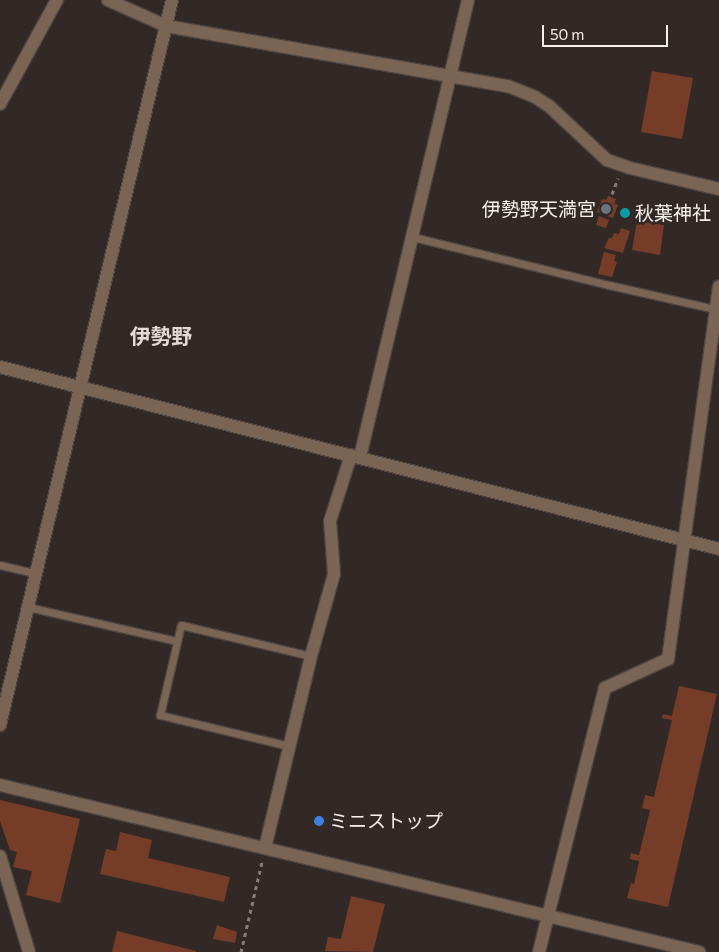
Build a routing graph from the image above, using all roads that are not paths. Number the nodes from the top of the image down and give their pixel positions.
1 (57, 0) edge
2 (108, 0) edge
3 (172, 0) edge
4 (468, 0) edge
5 (166, 26) junction
6 (450, 76) junction
7 (0, 104) edge
8 (719, 189) edge
9 (413, 237) junction
10 (719, 286) edge
11 (715, 308) junction
12 (0, 367) edge
13 (80, 388) junction
14 (355, 456) junction
15 (684, 540) junction
16 (719, 548) edge
17 (0, 565) edge
18 (36, 573) junction
19 (28, 607) junction
20 (177, 641) junction
21 (311, 656) junction
22 (0, 725) edge
23 (289, 746) junction
24 (0, 785) edge
25 (265, 848) junction
26 (0, 856) edge
27 (548, 916) junction
28 (29, 952) edge
29 (539, 952) edge
30 (699, 952) edge

1 - 7 street
2 - 5 street
3 - 5 street
4 - 6 street
5 - 6 street
5 - 13 street
6 - 8 street
6 - 9 street
9 - 11 lane
9 - 14 street
10 - 11 street
11 - 15 street
12 - 13 street
13 - 14 street
13 - 18 street
14 - 15 street
14 - 21 street
15 - 16 street
15 - 27 street
17 - 18 lane
18 - 19 street
19 - 20 lane
19 - 22 street
20 - 21 lane
20 - 23 lane
21 - 23 street
23 - 25 street
24 - 25 street
25 - 27 street
26 - 28 street
27 - 29 street
27 - 30 street

